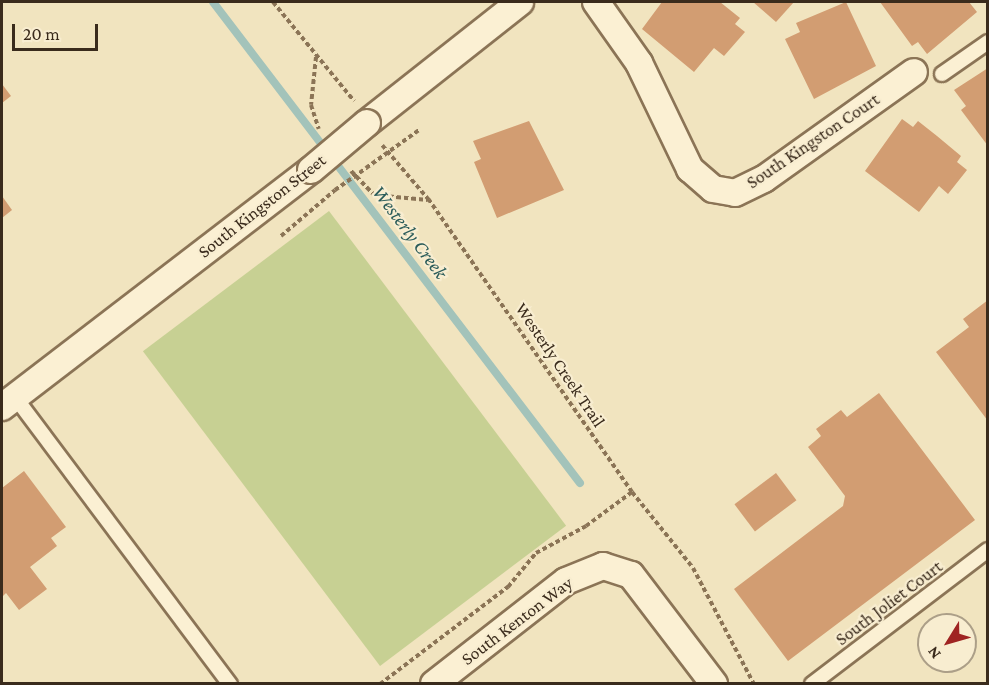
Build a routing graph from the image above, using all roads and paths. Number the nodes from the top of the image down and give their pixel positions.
1 (273, 2) edge
2 (520, 2) edge
3 (596, 2) edge
4 (987, 42) edge
5 (914, 72) dead end
6 (942, 74) dead end
7 (367, 123) junction
8 (419, 130) dead end
9 (387, 152) junction
10 (281, 236) dead end
11 (8, 402) edge
12 (632, 492) junction
13 (987, 550) edge
14 (230, 684) edge
15 (380, 684) edge
16 (434, 684) edge
17 (714, 684) edge
18 (754, 684) edge
19 (812, 684) edge

1 - 7 path, Westerly Creek Trail
2 - 7 street, South Kingston Street
3 - 5 street, South Kingston Court
4 - 6 lane
7 - 9 path, Westerly Creek Trail
7 - 11 street, South Kingston Street, bridge
8 - 9 path
9 - 10 path, bridge
9 - 12 path, Westerly Creek Trail
11 - 14 lane
12 - 15 path
12 - 18 path, Westerly Creek Trail
13 - 19 lane, South Joliet Court
16 - 17 street, South Kenton Way

